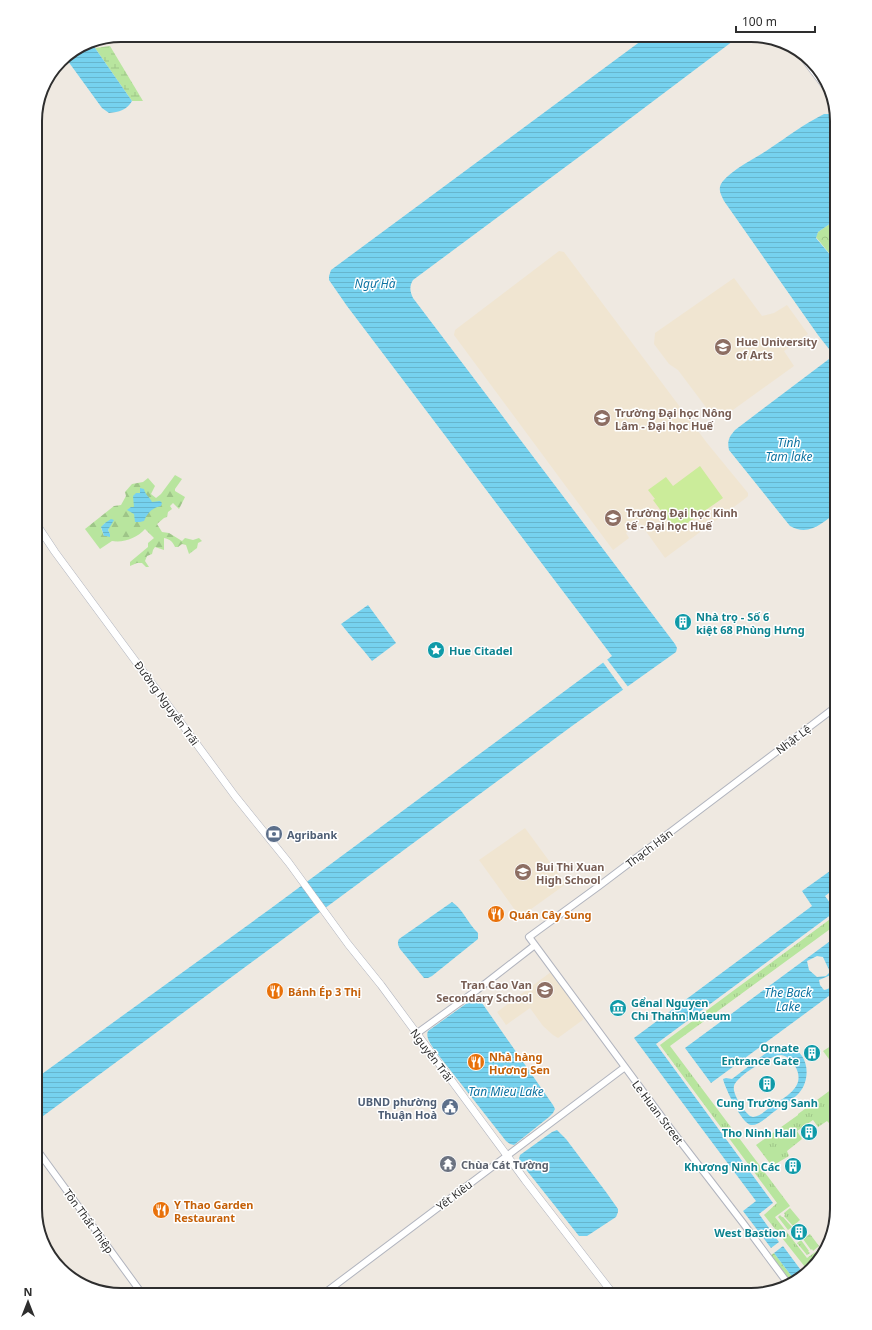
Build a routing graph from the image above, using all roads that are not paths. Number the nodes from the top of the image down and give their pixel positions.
1 (42, 532) edge
2 (830, 711) edge
3 (768, 758) joint
4 (324, 910) joint
5 (529, 937) joint
6 (535, 945) junction
7 (416, 1034) junction
8 (625, 1067) junction
9 (507, 1156) junction
10 (42, 1157) edge
11 (785, 1280) edge
12 (138, 1288) edge
13 (331, 1288) edge
14 (609, 1288) edge

1 - 4 main road, Đường Nguyễn Trãi
2 - 3 street, Nhật Lệ
3 - 5 street, Thạch Hãn
4 - 7 main road, Nguyễn Trãi
5 - 6 street, Le Huan Street
6 - 7 street
6 - 8 street, Le Huan Street
7 - 9 main road, Nguyễn Trãi
8 - 9 street, Yết Kiêu
8 - 11 street, Le Huan Street
9 - 13 street, Yết Kiêu
9 - 14 main road, Nguyễn Trãi
10 - 12 street, Tôn Thất Thiệp

